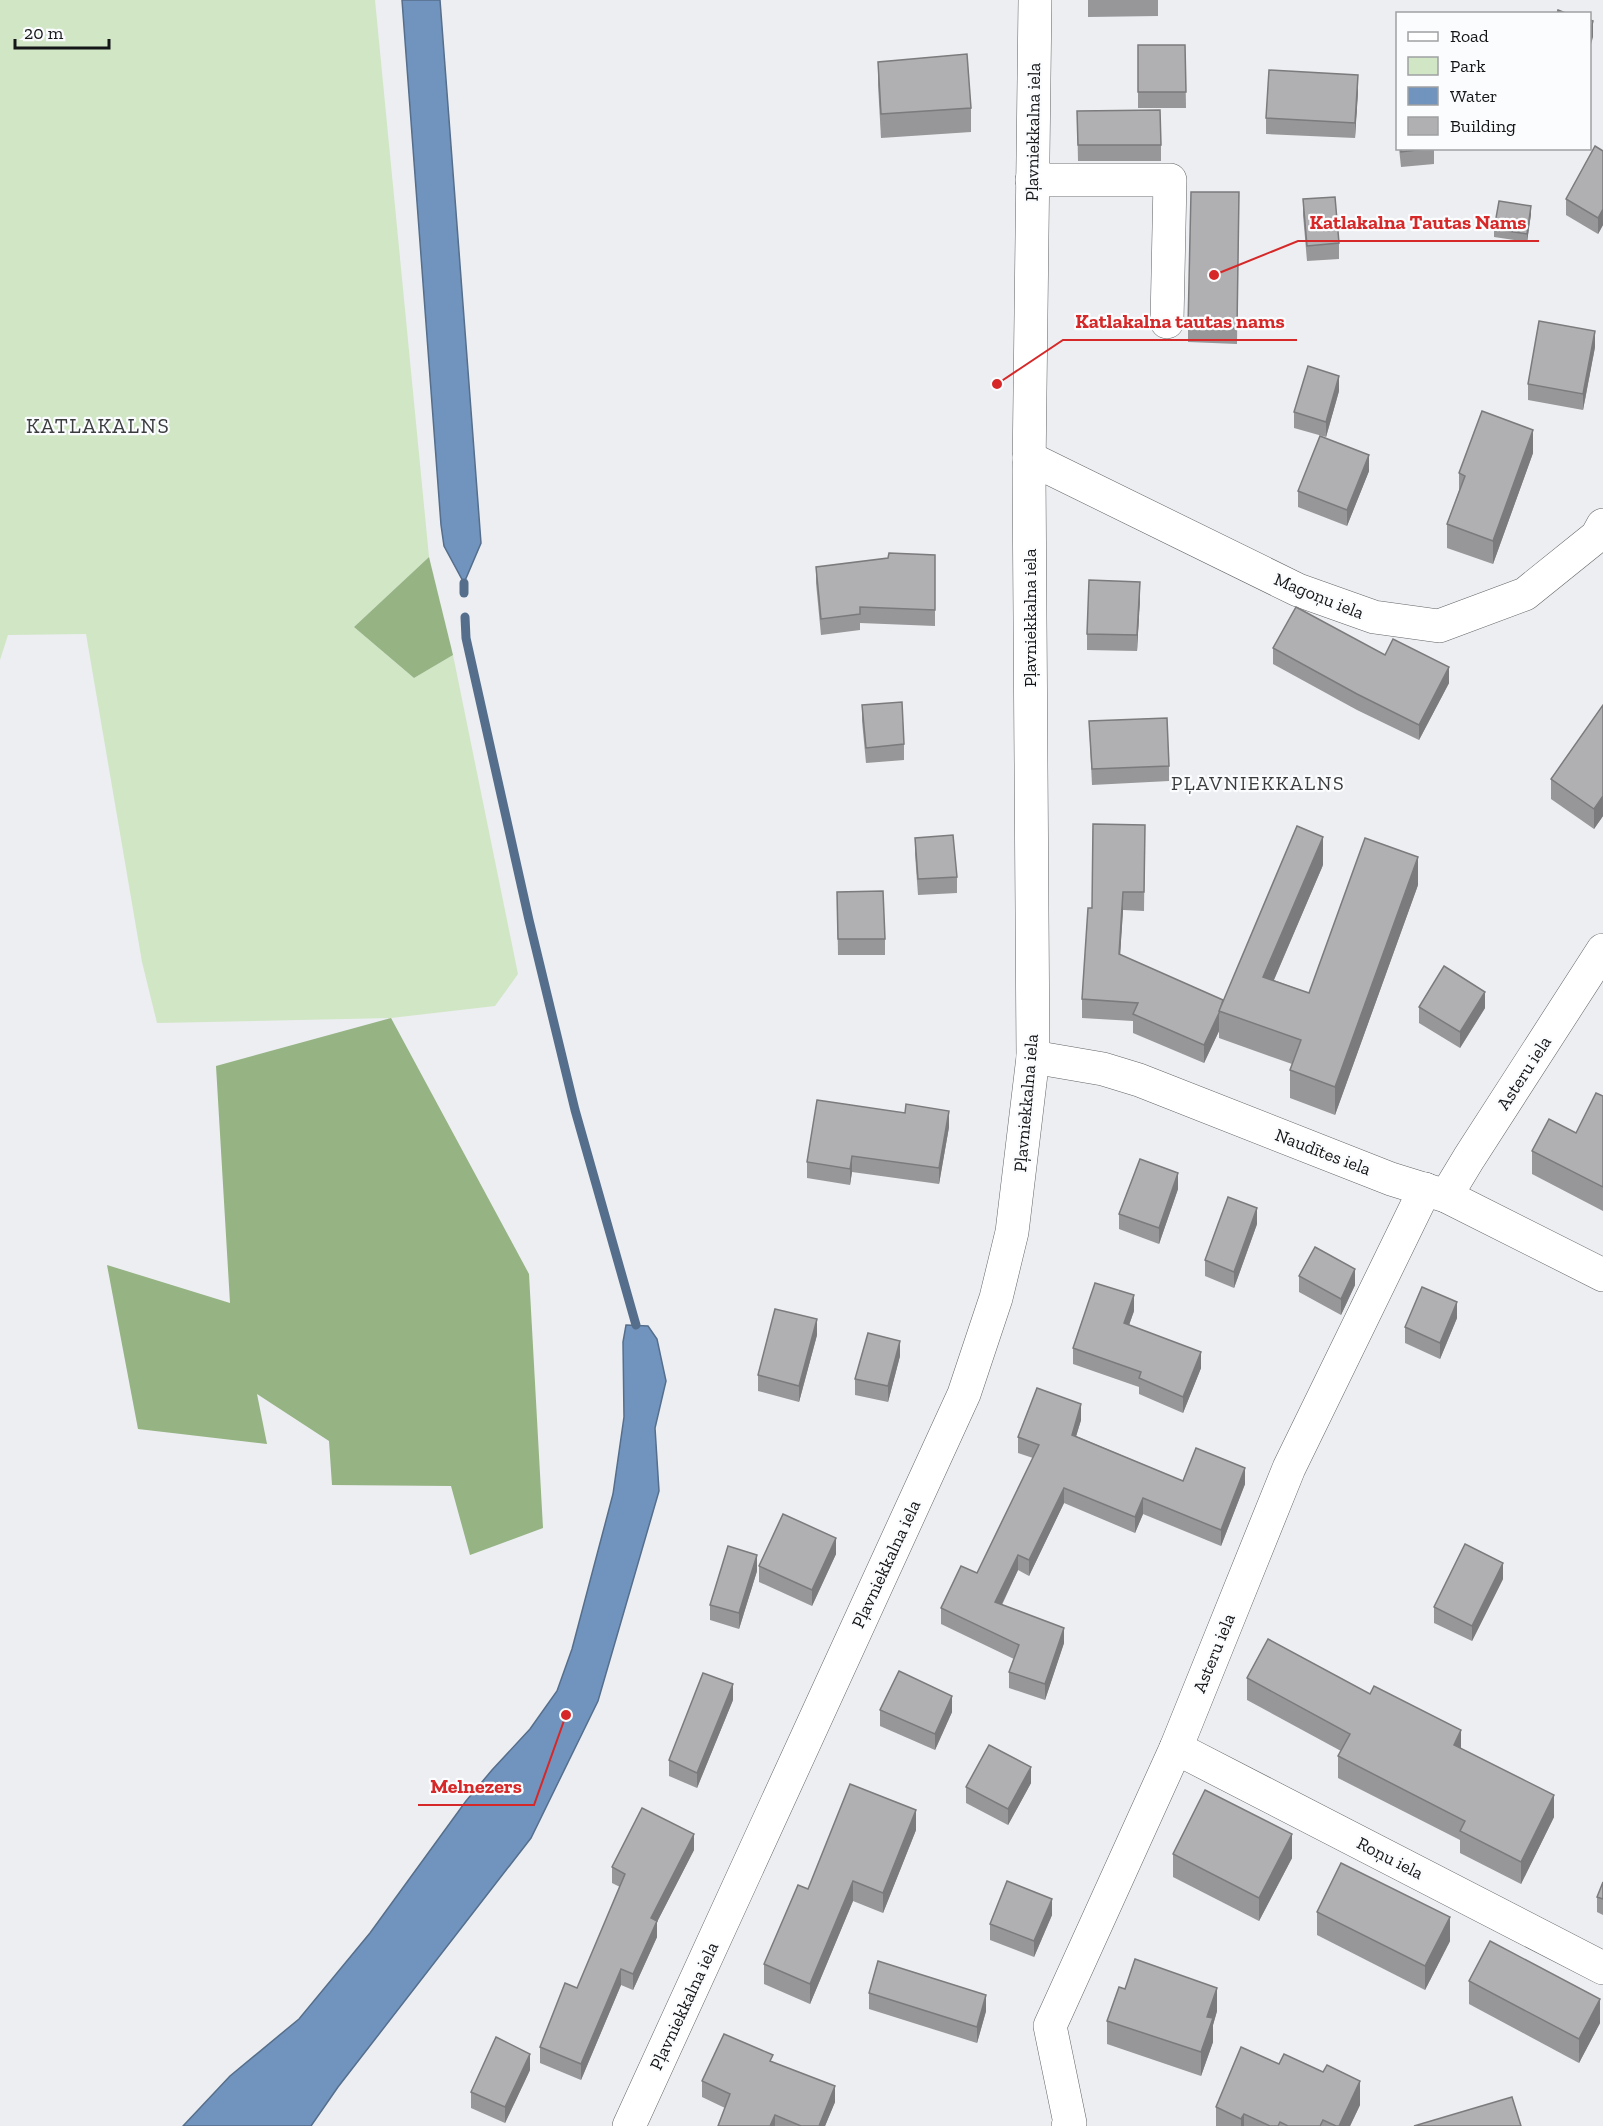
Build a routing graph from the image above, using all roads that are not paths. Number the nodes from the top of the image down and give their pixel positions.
1 (1035, 0) edge
2 (1032, 180) junction
3 (1167, 322) dead end
4 (1029, 458) junction
5 (1603, 525) edge
6 (1603, 950) edge
7 (1033, 1057) junction
8 (1436, 1193) junction
9 (1603, 1275) edge
10 (1176, 1748) junction
11 (1603, 1968) edge
12 (1072, 2125) edge
13 (629, 2126) edge

1 - 2 street, Pļavniekkalna iela
2 - 3 street
2 - 4 street, Pļavniekkalna iela
4 - 5 street, Magoņu iela
4 - 7 street, Pļavniekkalna iela
6 - 8 street, Asteru iela
7 - 8 street, Naudītes iela
7 - 13 street, Pļavniekkalna iela
8 - 9 street, Naudītes iela
8 - 10 street, Asteru iela
10 - 11 street, Roņu iela
10 - 12 street, Asteru iela

